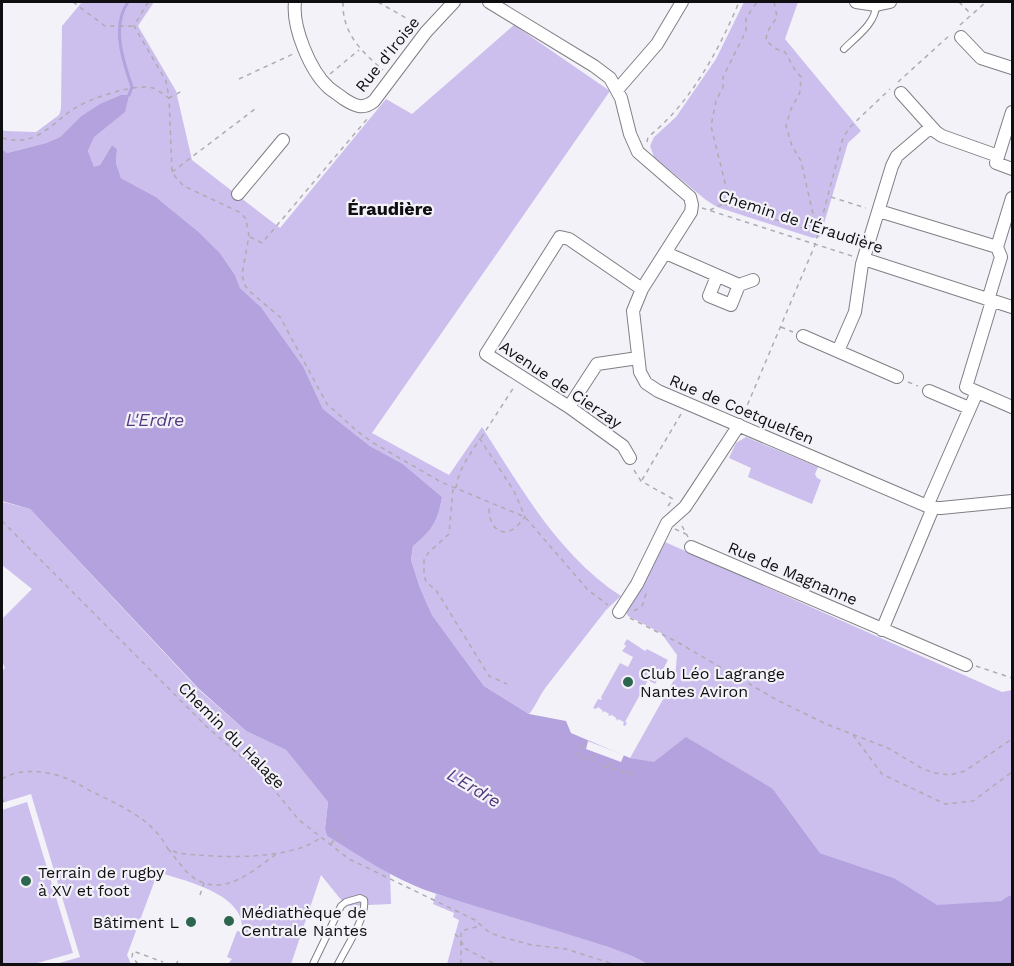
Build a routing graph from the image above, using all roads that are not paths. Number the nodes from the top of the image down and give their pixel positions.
1 (295, 2) edge
2 (454, 2) edge
3 (489, 2) edge
4 (682, 2) edge
5 (856, 2) edge
6 (890, 2) edge
7 (876, 5) junction
8 (961, 37) dead end
9 (844, 49) dead end
10 (1012, 68) edge
11 (617, 90) junction
12 (901, 93) dead end
13 (1012, 112) edge
14 (931, 127) junction
15 (283, 140) dead end
16 (997, 159) junction
17 (1012, 169) edge
18 (238, 194) dead end
19 (1012, 198) edge
20 (692, 205) joint
21 (879, 212) junction
22 (997, 248) junction
23 (666, 253) junction
24 (864, 259) junction
25 (717, 276) junction
26 (753, 280) dead end
27 (739, 285) junction
28 (642, 289) junction
29 (990, 300) junction
30 (1012, 307) edge
31 (804, 336) road end
32 (838, 351) junction
33 (638, 358) junction
34 (897, 376) road end
35 (929, 391) road end
36 (976, 392) junction
37 (569, 407) junction
38 (1012, 407) edge
39 (969, 408) junction
40 (740, 422) junction
41 (630, 458) road end
42 (1012, 501) edge
43 (930, 507) junction
44 (691, 547) dead end
45 (619, 612) road end
46 (882, 630) junction
47 (966, 665) road end
48 (313, 964) edge
49 (338, 964) edge

1 - 2 street, Rue d'Iroise
3 - 11 street, Chemin de l'Éraudière
4 - 11 street
5 - 7 street
6 - 7 street
7 - 9 lane
8 - 10 street
11 - 20 street, Chemin de l'Éraudière
12 - 14 street
13 - 16 street
14 - 16 street
14 - 21 street
15 - 18 street
16 - 17 street
19 - 22 street
20 - 23 street, Rue de Coetquelfen
21 - 22 street
21 - 24 street
22 - 29 street
23 - 25 street
23 - 28 street, Rue de Coetquelfen
24 - 29 street, Chemin de l'Éraudière
24 - 32 street
25 - 27 street
25 - 27 street
26 - 27 street
28 - 33 street, Rue de Coetquelfen
28 - 37 street, Avenue de Cierzay
29 - 30 street, Chemin de l'Éraudière
29 - 36 street
31 - 32 street
32 - 34 street
33 - 37 street
33 - 40 street, Rue de Coetquelfen
35 - 39 street
36 - 38 street
36 - 39 street
37 - 41 street, Avenue de Cierzay
39 - 43 street
40 - 43 street, Rue de Coetquelfen
40 - 45 street
42 - 43 street, Rue de Coetquelfen
43 - 46 street
44 - 46 street, Rue de Magnanne
46 - 47 street, Rue de Magnanne
48 - 49 lane

